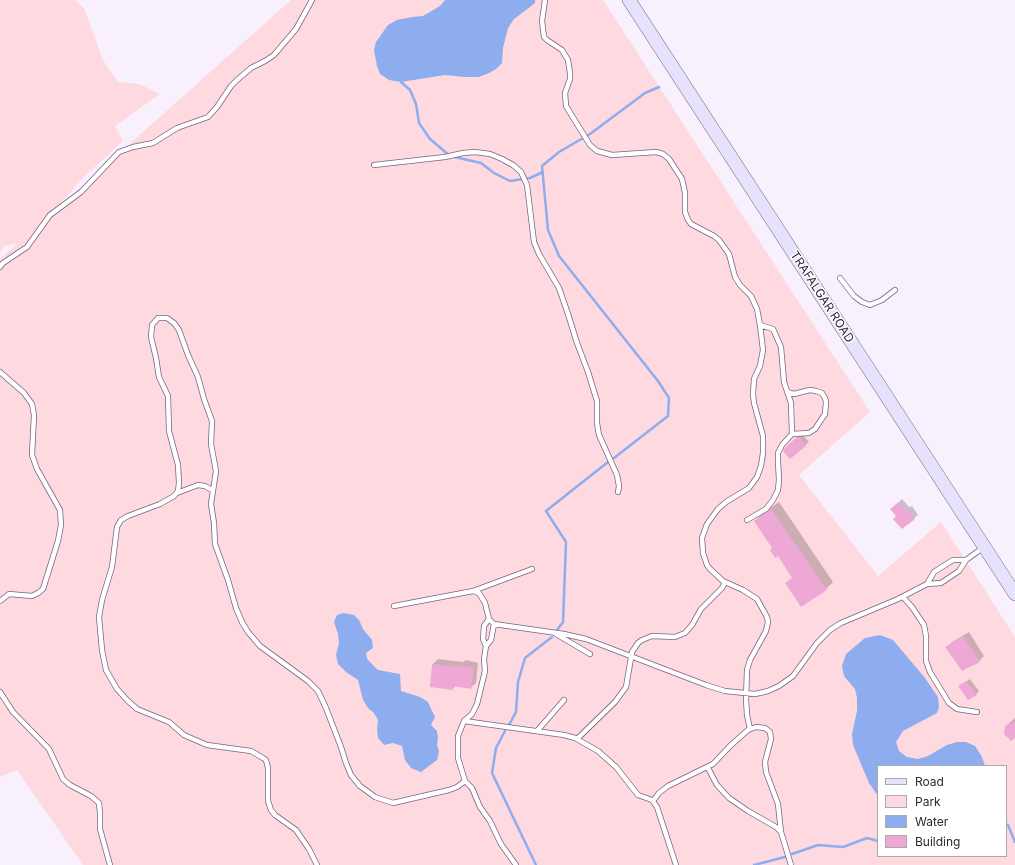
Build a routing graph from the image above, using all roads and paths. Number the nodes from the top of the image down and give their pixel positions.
1 (312, 0) edge
2 (544, 0) edge
3 (629, 0) edge
4 (374, 165) dead end
5 (0, 267) edge
6 (840, 278) dead end
7 (896, 290) dead end
8 (760, 325) junction
9 (0, 372) edge
10 (787, 392) junction
11 (792, 434) junction
12 (212, 490) junction
13 (618, 492) dead end
14 (176, 493) junction
15 (747, 520) dead end
16 (984, 547) junction
17 (966, 560) junction
18 (532, 569) dead end
19 (725, 582) junction
20 (928, 584) junction
21 (473, 591) junction
22 (1015, 594) edge
23 (903, 597) junction
24 (0, 601) edge
25 (394, 606) dead end
26 (489, 619) junction
27 (494, 624) junction
28 (555, 633) junction
29 (486, 646) junction
30 (590, 654) dead end
31 (631, 656) junction
32 (0, 692) edge
33 (746, 694) junction
34 (564, 700) dead end
35 (977, 712) dead end
36 (464, 721) junction
37 (750, 729) junction
38 (537, 731) junction
39 (577, 739) junction
40 (708, 768) junction
41 (465, 782) junction
42 (653, 801) junction
43 (781, 832) junction
44 (110, 865) edge
45 (317, 865) edge
46 (516, 865) edge
47 (676, 865) edge
48 (791, 865) edge

1 - 5 lane
2 - 8 lane
3 - 16 main road, TRAFALGAR ROAD
4 - 13 lane
6 - 7 lane
8 - 10 lane
8 - 19 lane
9 - 24 lane
10 - 11 lane
10 - 11 lane
11 - 15 lane
12 - 14 lane
12 - 14 lane
12 - 41 lane
14 - 45 lane
16 - 17 lane
16 - 22 main road, TRAFALGAR ROAD
17 - 20 lane
17 - 20 lane
18 - 21 lane
19 - 31 lane
19 - 33 lane
20 - 23 lane
21 - 25 lane
21 - 26 lane
23 - 33 lane
23 - 35 lane
26 - 27 lane
26 - 29 lane
27 - 28 lane
27 - 29 lane
28 - 30 lane
28 - 31 lane
29 - 36 lane
31 - 33 lane
31 - 39 lane
32 - 44 lane
33 - 37 lane
34 - 38 lane
36 - 38 lane
36 - 41 lane
37 - 40 lane
37 - 43 lane
38 - 39 lane
39 - 42 lane
40 - 42 lane
40 - 43 lane
41 - 46 lane
42 - 47 lane
43 - 48 lane

